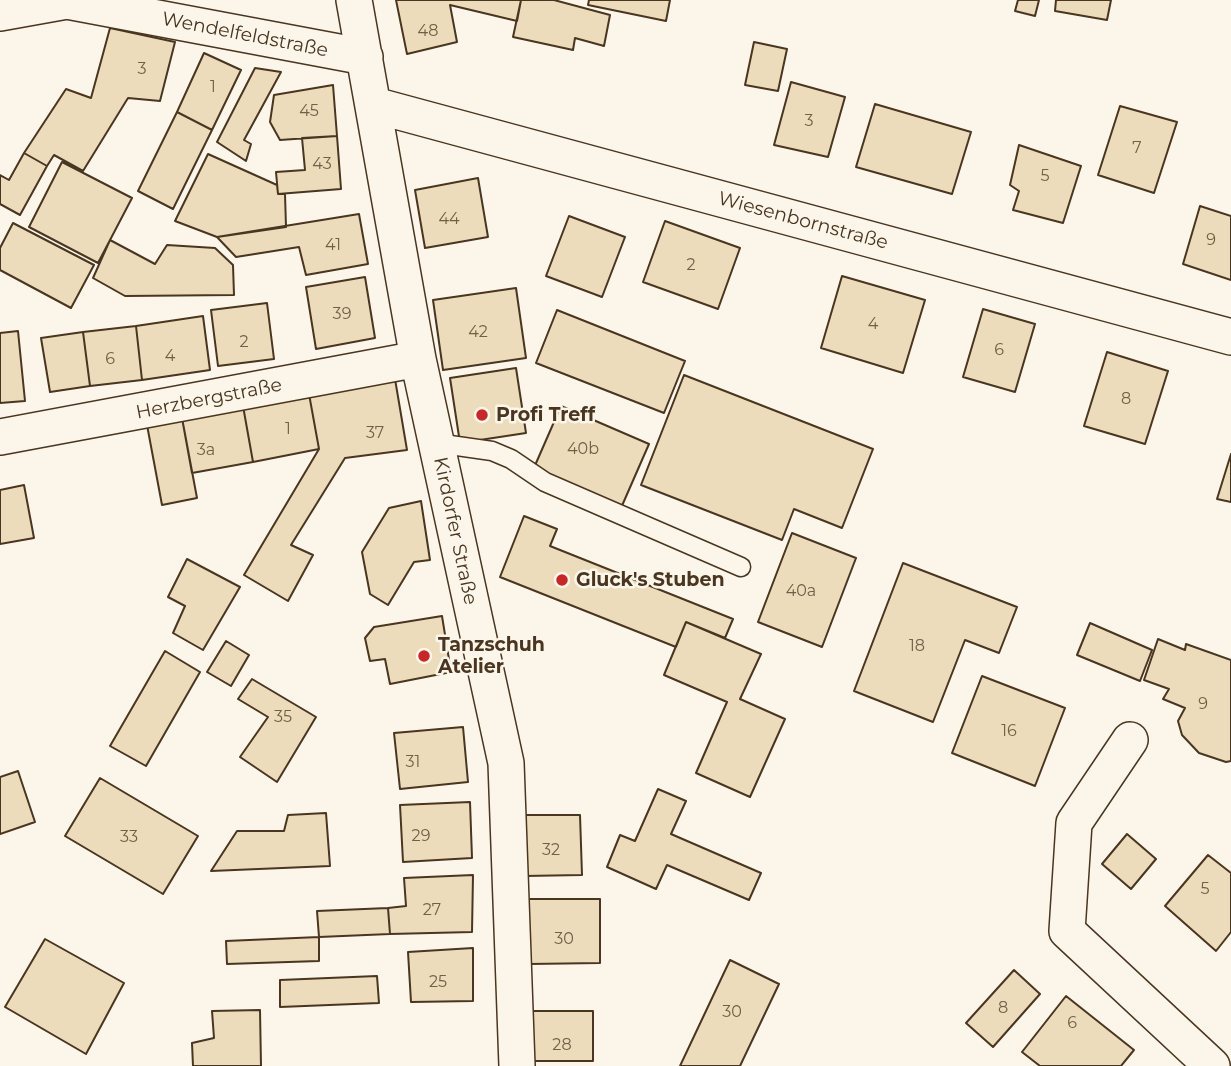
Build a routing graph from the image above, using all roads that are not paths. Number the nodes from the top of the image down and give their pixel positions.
1 (354, 0) edge
2 (0, 13) edge
3 (366, 57) junction
4 (374, 105) junction
5 (1231, 337) edge
6 (418, 359) junction
7 (0, 437) edge
8 (436, 443) junction
9 (741, 567) dead end
10 (1130, 740) dead end
11 (517, 1066) edge
12 (1212, 1066) edge

1 - 3 street, Kirdorfer Straße
2 - 3 street, Wendelfeldstraße
3 - 4 street, Kirdorfer Straße
4 - 5 street, Wiesenbornstraße
4 - 6 street, Kirdorfer Straße
6 - 7 street, Herzbergstraße
6 - 8 street, Kirdorfer Straße
8 - 9 lane
8 - 11 street, Kirdorfer Straße
10 - 12 street

